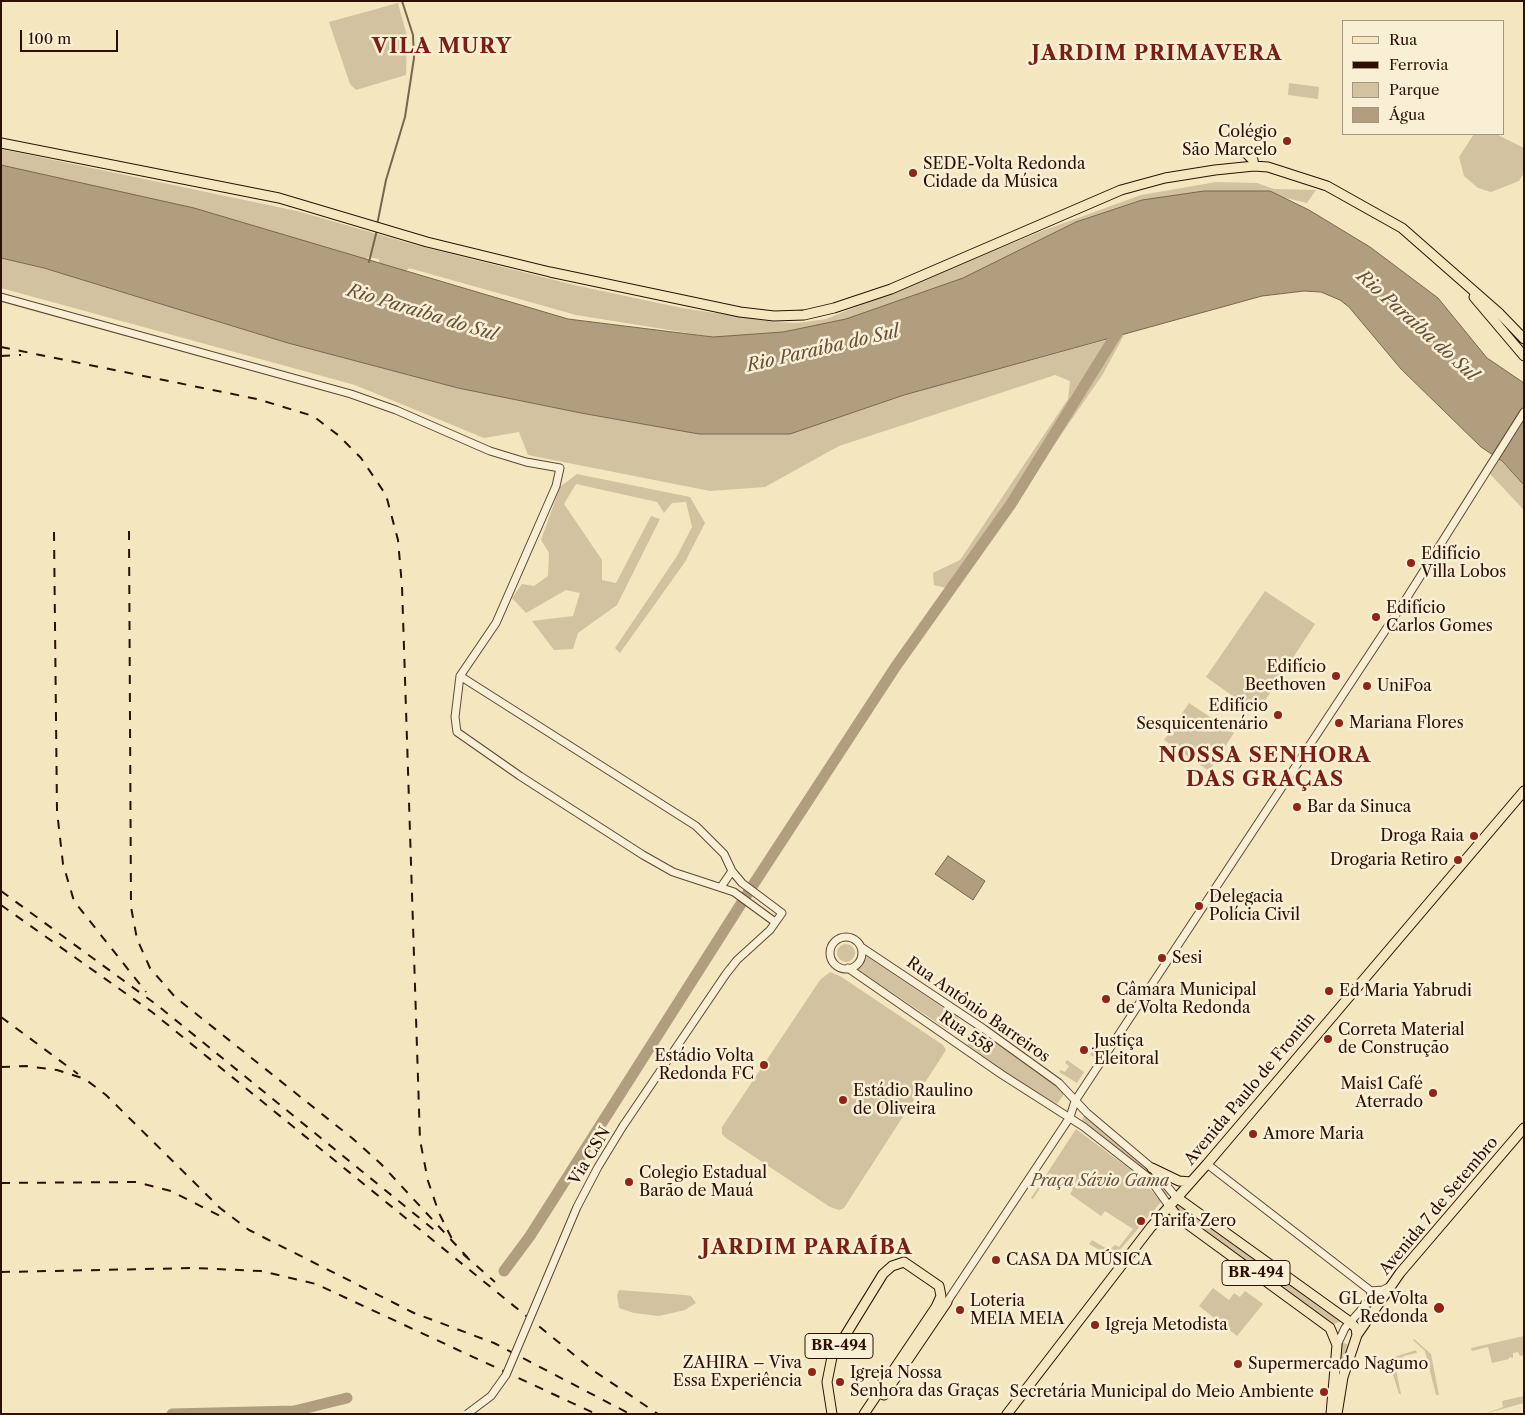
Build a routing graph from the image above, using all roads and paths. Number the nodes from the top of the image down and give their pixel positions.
1 (1, 143) edge
2 (1246, 153) dead end
3 (1254, 166) junction
4 (1445, 265) junction
5 (1, 297) edge
6 (1524, 337) edge
7 (1524, 356) edge
8 (1524, 412) edge
9 (460, 676) junction
10 (1524, 791) edge
11 (732, 871) junction
12 (721, 887) junction
13 (776, 922) junction
14 (861, 947) junction
15 (848, 968) junction
16 (1075, 1101) junction
17 (1087, 1113) junction
18 (1070, 1117) junction
19 (1524, 1128) edge
20 (1206, 1164) junction
21 (1152, 1168) junction
22 (1191, 1182) junction
23 (1176, 1197) junction
24 (1169, 1206) junction
25 (1394, 1282) junction
26 (1371, 1291) junction
27 (943, 1302) junction
28 (934, 1315) junction
29 (1350, 1322) junction
30 (1357, 1335) junction
31 (1337, 1345) junction
32 (467, 1414) edge
33 (832, 1414) edge
34 (864, 1414) edge
35 (871, 1414) edge
36 (1007, 1414) edge
37 (1331, 1414) edge
38 (1337, 1414) edge

1 - 3 main road
2 - 3 main road
3 - 4 main road
4 - 6 main road
4 - 7 main road
5 - 9 street
8 - 16 street
9 - 11 street
9 - 12 street
10 - 20 main road, Avenida Paulo de Frontin
11 - 12 street
11 - 13 street, Via CSN
12 - 13 street
13 - 32 street, Via CSN, bridge
14 - 15 street
14 - 15 street
14 - 16 street, Rua Antônio Barreiros
15 - 18 street, Rua 558
16 - 17 street, Rua Antônio Barreiros
16 - 18 street
17 - 18 street
17 - 21 street, Rua Antônio Barreiros
18 - 24 street, Rua 558
18 - 27 street
19 - 25 main road, Avenida 7 de Setembro
20 - 22 main road, Avenida Paulo de Frontin
20 - 26 street
21 - 22 main road
21 - 23 street, Rua Antônio Barreiros
22 - 23 main road, Avenida Paulo de Frontin
23 - 24 main road, Avenida Paulo de Frontin
23 - 29 main road, BR-494
24 - 31 main road, BR-494
24 - 36 main road, Avenida Paulo de Frontin
25 - 26 street
25 - 30 main road, Avenida 7 de Setembro
26 - 29 street
27 - 28 main road, BR-494
27 - 33 main road, BR-494
28 - 34 main road
28 - 35 main road
29 - 30 main road
29 - 31 street
30 - 38 main road, Avenida 7 de Setembro
31 - 37 main road

